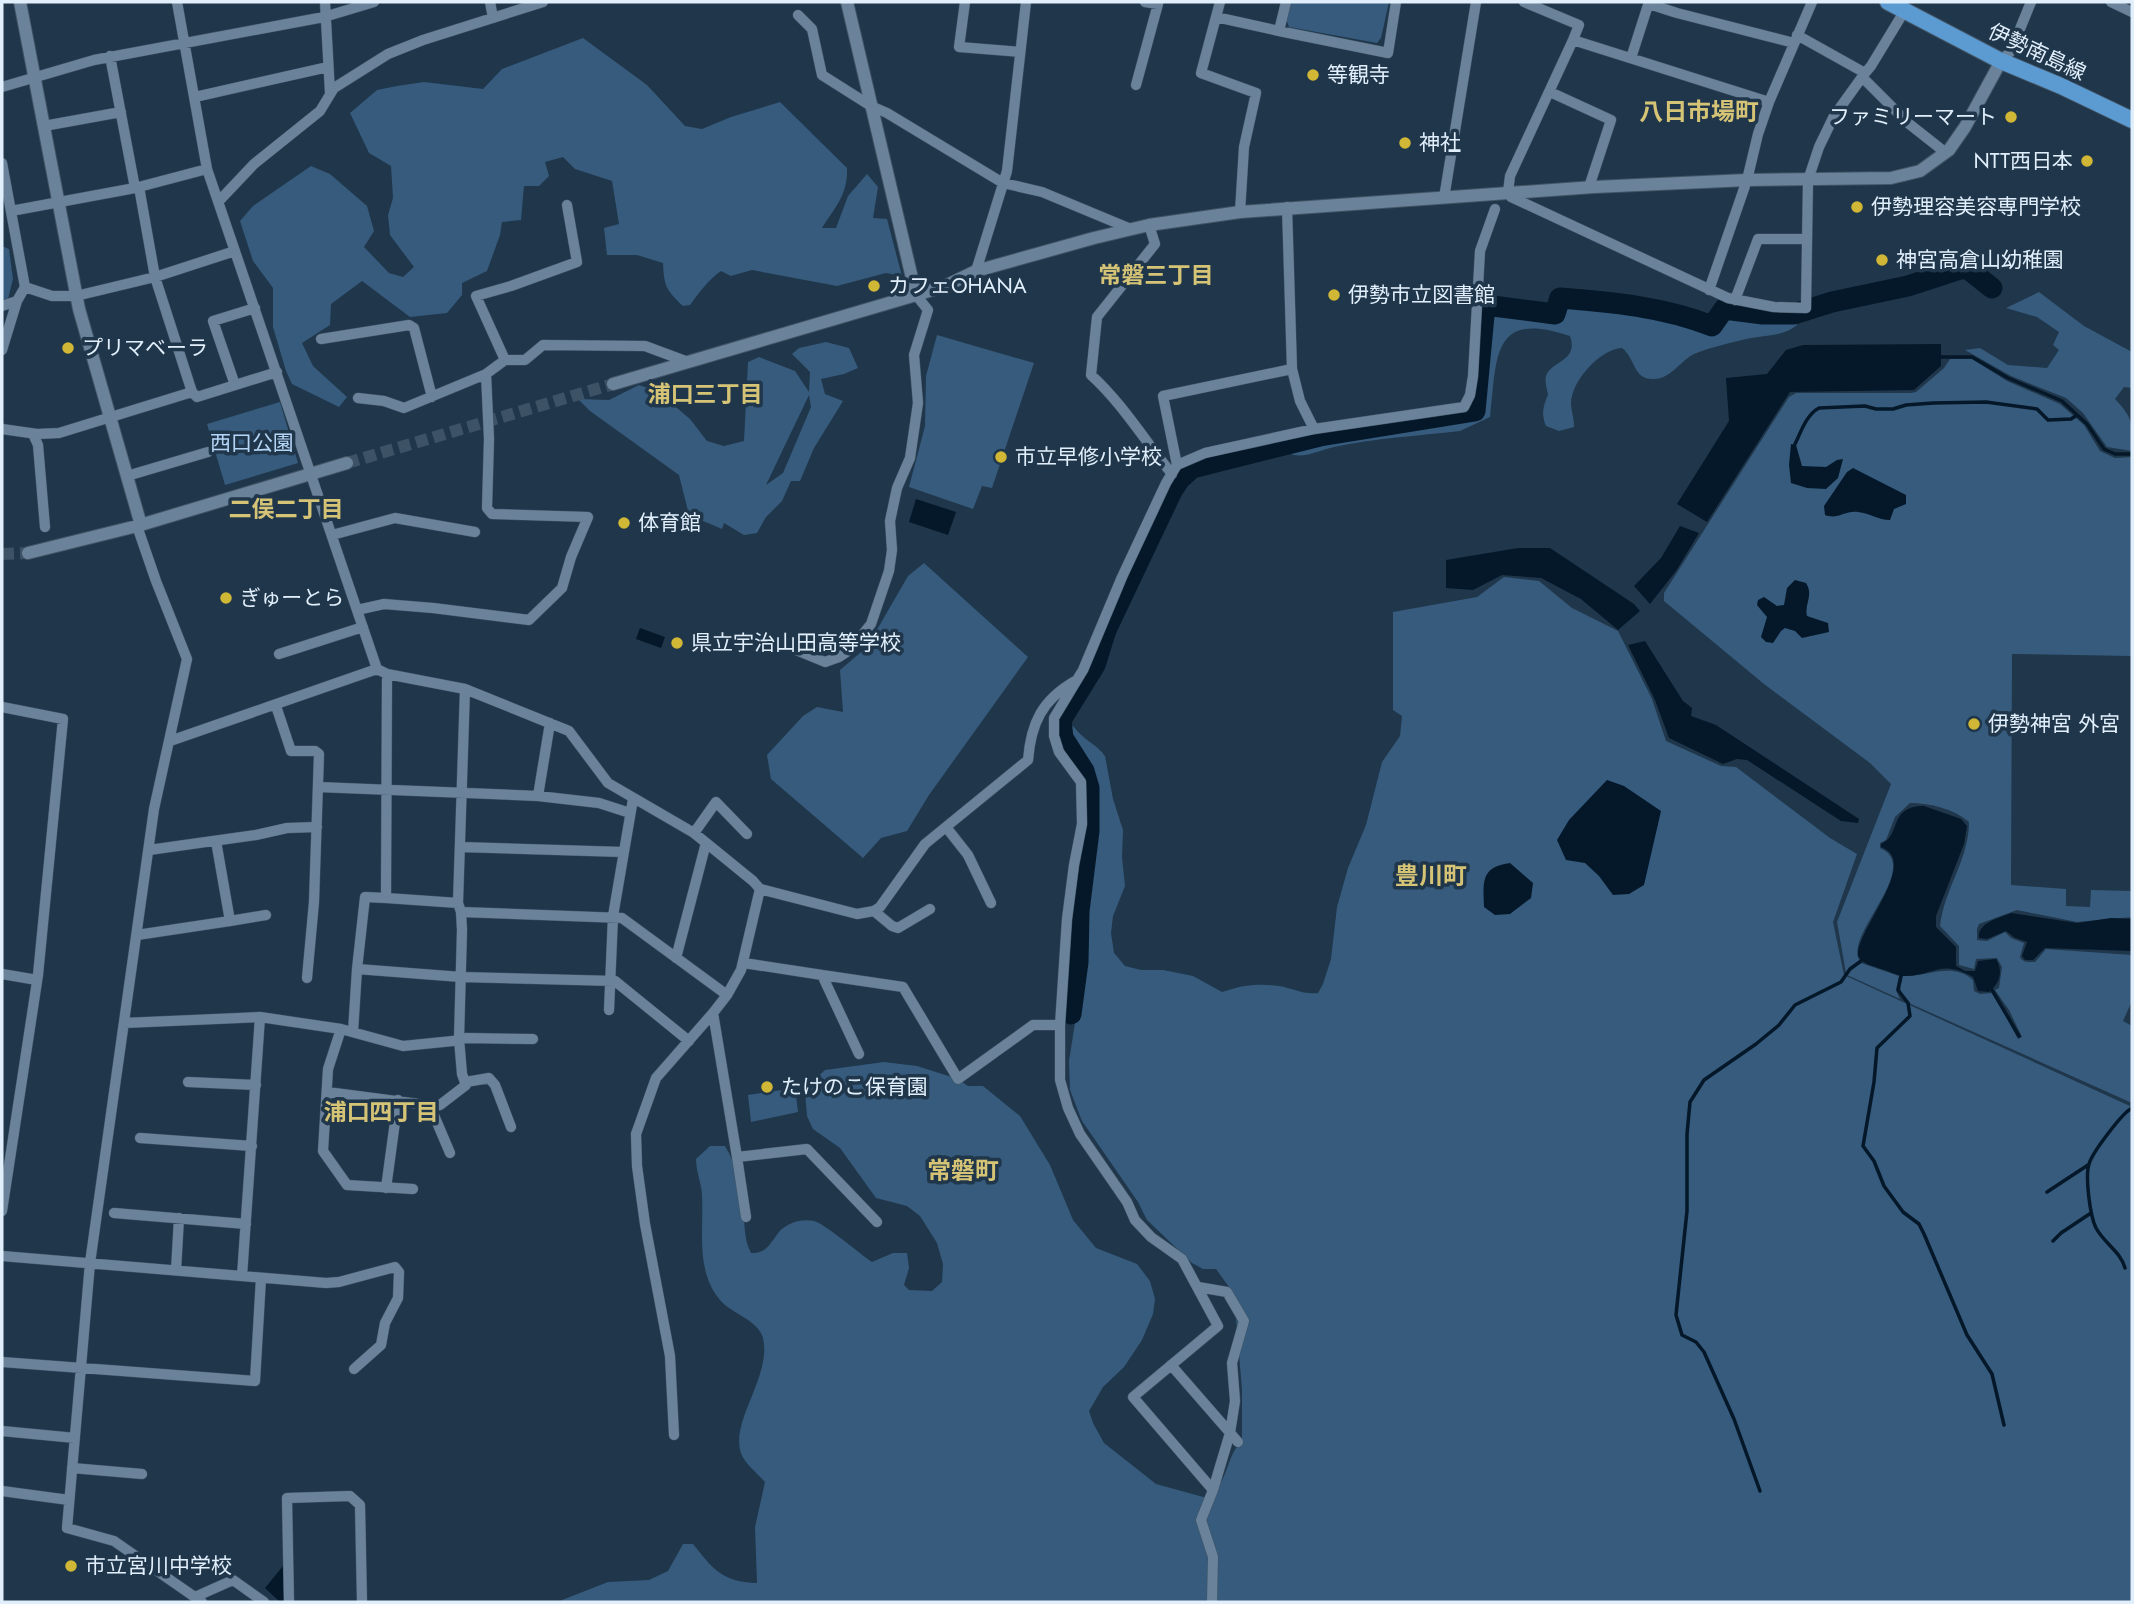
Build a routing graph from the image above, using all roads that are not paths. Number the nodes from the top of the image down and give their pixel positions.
1 (20, 2) edge
2 (177, 2) edge
3 (325, 2) edge
4 (374, 2) edge
5 (491, 2) edge
6 (543, 2) edge
7 (847, 2) edge
8 (965, 2) edge
9 (1026, 2) edge
10 (1145, 2) edge
11 (1220, 2) edge
12 (1286, 2) edge
13 (1396, 2) edge
14 (1476, 2) edge
15 (1524, 2) edge
16 (1812, 2) edge
17 (1888, 2) edge
18 (2031, 2) edge
19 (2111, 2) edge
20 (1649, 3) edge
21 (1905, 10) junction
22 (2132, 12) edge
23 (797, 15) dead end
24 (324, 17) junction
25 (1216, 17) junction
26 (493, 18) junction
27 (1279, 31) junction
28 (1796, 39) junction
29 (1573, 40) junction
30 (185, 43) junction
31 (1020, 52) junction
32 (110, 56) junction
33 (1631, 58) junction
34 (2001, 61) junction
35 (328, 67) junction
36 (1863, 75) junction
37 (35, 77) junction
38 (1136, 85) dead end
39 (2, 87) edge
40 (1550, 92) junction
41 (330, 93) junction
42 (195, 97) junction
43 (1769, 102) junction
44 (870, 107) junction
45 (121, 112) junction
46 (2132, 120) edge
47 (44, 126) junction
48 (1946, 153) junction
49 (2, 163) edge
50 (207, 169) junction
51 (1746, 180) junction
52 (1808, 180) junction
53 (1003, 183) junction
54 (1589, 187) junction
55 (137, 188) junction
56 (1508, 192) junction
57 (1444, 198) junction
58 (219, 201) junction
59 (58, 203) junction
60 (567, 205) dead end
61 (1287, 208) junction
62 (1494, 209) dead end
63 (11, 211) junction
64 (1240, 212) junction
65 (13, 225) junction
66 (1149, 225) junction
67 (2, 228) edge
68 (1131, 229) junction
69 (1807, 239) junction
70 (235, 251) junction
71 (976, 271) junction
72 (155, 277) junction
73 (25, 287) junction
74 (1709, 290) junction
75 (916, 295) junction
76 (76, 296) junction
77 (1735, 300) junction
78 (17, 301) junction
79 (2, 306) edge
80 (255, 308) junction
81 (321, 339) dead end
82 (2, 350) edge
83 (505, 360) junction
84 (688, 362) junction
85 (1292, 369) junction
86 (277, 372) junction
87 (486, 374) junction
88 (613, 384) tunnel mouth
89 (235, 385) junction
90 (192, 392) junction
91 (432, 397) junction
92 (358, 398) dead end
93 (109, 417) junction
94 (2, 429) edge
95 (1314, 429) junction
96 (33, 434) junction
97 (208, 452) dead end
98 (347, 463) tunnel mouth
99 (1175, 470) junction
100 (311, 473) junction
101 (127, 476) junction
102 (139, 525) junction
103 (45, 527) dead end
104 (475, 532) dead end
105 (332, 535) junction
106 (28, 552) tunnel mouth
107 (357, 610) junction
108 (363, 627) junction
109 (790, 648) dead end
110 (278, 654) dead end
111 (377, 669) junction
112 (387, 674) junction
113 (1078, 679) junction
114 (465, 689) junction
115 (276, 706) junction
116 (2, 707) edge
117 (550, 723) junction
118 (170, 741) junction
119 (318, 787) junction
120 (386, 790) junction
121 (462, 792) junction
122 (538, 796) junction
123 (633, 799) junction
124 (630, 813) junction
125 (317, 827) junction
126 (946, 827) junction
127 (694, 833) junction
128 (747, 834) dead end
129 (216, 841) junction
130 (706, 843) junction
131 (460, 847) junction
132 (149, 850) junction
133 (624, 852) junction
134 (760, 889) junction
135 (386, 898) junction
136 (991, 903) dead end
137 (460, 907) junction
138 (930, 909) dead end
139 (874, 911) junction
140 (266, 915) dead end
141 (613, 916) junction
142 (230, 920) junction
143 (137, 935) junction
144 (676, 958) junction
145 (744, 963) junction
146 (357, 969) junction
147 (2, 974) edge
148 (822, 975) junction
149 (461, 977) junction
150 (307, 978) dead end
151 (37, 980) junction
152 (610, 981) junction
153 (727, 995) junction
154 (609, 1010) dead end
155 (713, 1013) junction
156 (260, 1017) junction
157 (124, 1023) junction
158 (1060, 1025) junction
159 (341, 1029) junction
160 (353, 1032) junction
161 (459, 1039) junction
162 (533, 1039) dead end
163 (689, 1041) junction
164 (859, 1054) dead end
165 (188, 1082) dead end
166 (466, 1082) junction
167 (257, 1085) junction
168 (327, 1092) junction
169 (398, 1100) junction
170 (433, 1106) junction
171 (511, 1127) dead end
172 (140, 1138) dead end
173 (252, 1146) junction
174 (450, 1153) dead end
175 (737, 1157) junction
176 (386, 1188) junction
177 (414, 1189) dead end
178 (2, 1211) edge
179 (114, 1213) dead end
180 (746, 1217) dead end
181 (179, 1218) junction
182 (877, 1222) dead end
183 (246, 1224) junction
184 (2, 1256) edge
185 (90, 1263) junction
186 (176, 1270) junction
187 (242, 1276) junction
188 (261, 1278) junction
189 (1198, 1287) junction
190 (2, 1362) edge
191 (1171, 1365) junction
192 (354, 1369) dead end
193 (80, 1370) junction
194 (2, 1431) edge
195 (1230, 1433) junction
196 (674, 1435) dead end
197 (75, 1438) junction
198 (1238, 1442) dead end
199 (72, 1468) junction
200 (142, 1474) dead end
201 (1213, 1490) junction
202 (2, 1491) edge
203 (69, 1500) junction
204 (199, 1600) edge
205 (264, 1602) edge
206 (289, 1602) edge
207 (362, 1602) edge
208 (1212, 1602) edge

1 - 37 street
2 - 30 street
3 - 24 street
4 - 24 street
5 - 26 street
6 - 26 street
7 - 44 street
8 - 31 street
9 - 31 street
10 - 38 street
11 - 25 street
12 - 27 street
13 - 27 street
14 - 57 street
15 - 29 street
16 - 28 street
17 - 21 main road, 伊勢南島線
18 - 34 street
19 - 22 street
20 - 28 street
20 - 33 street
21 - 34 main road, 伊勢南島線
21 - 36 street
23 - 44 street
24 - 30 street
24 - 35 street
25 - 27 street
25 - 64 street
26 - 41 street
28 - 36 street
28 - 43 street
29 - 33 street
29 - 40 street
30 - 32 street
30 - 42 street
31 - 53 street
32 - 37 street
32 - 45 street
33 - 43 street
34 - 46 main road, 伊勢南島線
34 - 48 street
35 - 41 street
35 - 42 street
36 - 48 street
36 - 52 street
37 - 39 street
37 - 47 street
40 - 54 street
40 - 56 street
41 - 58 street
42 - 50 street
43 - 51 street
44 - 53 street
44 - 75 street
45 - 47 street
45 - 55 street
47 - 59 street
48 - 52 street
49 - 63 street
50 - 55 street
50 - 58 street
51 - 52 street
51 - 54 street
51 - 74 street
52 - 69 street
53 - 68 street
53 - 71 street
54 - 56 street
55 - 59 street
55 - 72 street
56 - 57 street
56 - 74 street
57 - 61 street
58 - 70 street
59 - 63 street
59 - 76 street
60 - 83 street
61 - 64 street
61 - 85 street
62 - 95 street
63 - 65 street
64 - 66 street
65 - 67 street
65 - 73 street
66 - 68 street
66 - 99 street
68 - 71 street
69 - 77 street
69 - 77 street
70 - 72 street
70 - 80 street
71 - 75 street
72 - 76 street
72 - 90 street
73 - 76 street
73 - 78 street
74 - 77 street
75 - 84 street
75 - 109 street
76 - 93 street
78 - 79 street
78 - 82 street
80 - 86 street
80 - 89 street
81 - 91 street
83 - 84 street
83 - 87 street
84 - 88 street
85 - 95 street
85 - 99 street
86 - 89 street
86 - 100 street
87 - 91 street
87 - 107 street
89 - 90 street
90 - 93 street
91 - 92 street
93 - 96 street
93 - 101 street
94 - 96 street
95 - 99 street
96 - 103 street
97 - 101 street
98 - 100 street
99 - 113 street
100 - 102 street
100 - 105 street
101 - 102 street
102 - 106 street
102 - 118 street
104 - 105 street
105 - 107 street
107 - 108 street
108 - 110 street
108 - 111 street
111 - 112 street
111 - 115 street
112 - 114 street
112 - 120 street
113 - 126 street
113 - 158 street
114 - 117 street
114 - 121 street
115 - 118 street
115 - 119 street
116 - 151 street
117 - 122 street
117 - 123 street
118 - 132 street
119 - 120 street
119 - 125 street
120 - 121 street
120 - 135 street
121 - 122 street
121 - 131 street
122 - 124 street
123 - 124 street
123 - 127 street
124 - 133 street
125 - 129 street
125 - 150 street
126 - 136 street
126 - 139 street
127 - 128 street
127 - 130 street
129 - 132 street
129 - 142 street
130 - 134 street
130 - 144 street
131 - 133 street
131 - 137 street
132 - 143 street
133 - 141 street
134 - 139 street
134 - 145 street
135 - 137 street
135 - 146 street
137 - 141 street
137 - 149 street
138 - 139 street
140 - 142 street
141 - 144 street
141 - 152 street
142 - 143 street
143 - 157 street
144 - 153 street
145 - 148 street
145 - 153 street
146 - 149 street
146 - 160 street
147 - 151 street
148 - 158 street
148 - 164 street
149 - 152 street
149 - 161 street
151 - 178 street
152 - 154 street
152 - 163 street
153 - 155 street
155 - 163 street
155 - 175 street
156 - 157 street
156 - 159 street
156 - 167 street
157 - 185 street
158 - 189 street
159 - 160 street
159 - 168 street
160 - 161 street
161 - 162 street
161 - 166 street
163 - 196 street
165 - 167 street
166 - 170 street
166 - 171 street
167 - 173 street
168 - 169 street
168 - 176 street
169 - 170 street
169 - 176 street
170 - 174 street
172 - 173 street
173 - 183 street
175 - 180 street
175 - 182 street
176 - 177 street
179 - 181 street
181 - 183 street
181 - 186 street
183 - 187 street
184 - 185 street
185 - 186 street
185 - 193 street
186 - 187 street
187 - 188 street
188 - 192 street
188 - 193 street
189 - 191 street
189 - 195 street
190 - 193 street
191 - 195 street
191 - 201 street
193 - 197 street
194 - 197 street
195 - 198 street
195 - 201 street
197 - 199 street
199 - 200 street
199 - 203 street
201 - 208 street
202 - 203 street
203 - 204 street
204 - 205 street
206 - 207 street

